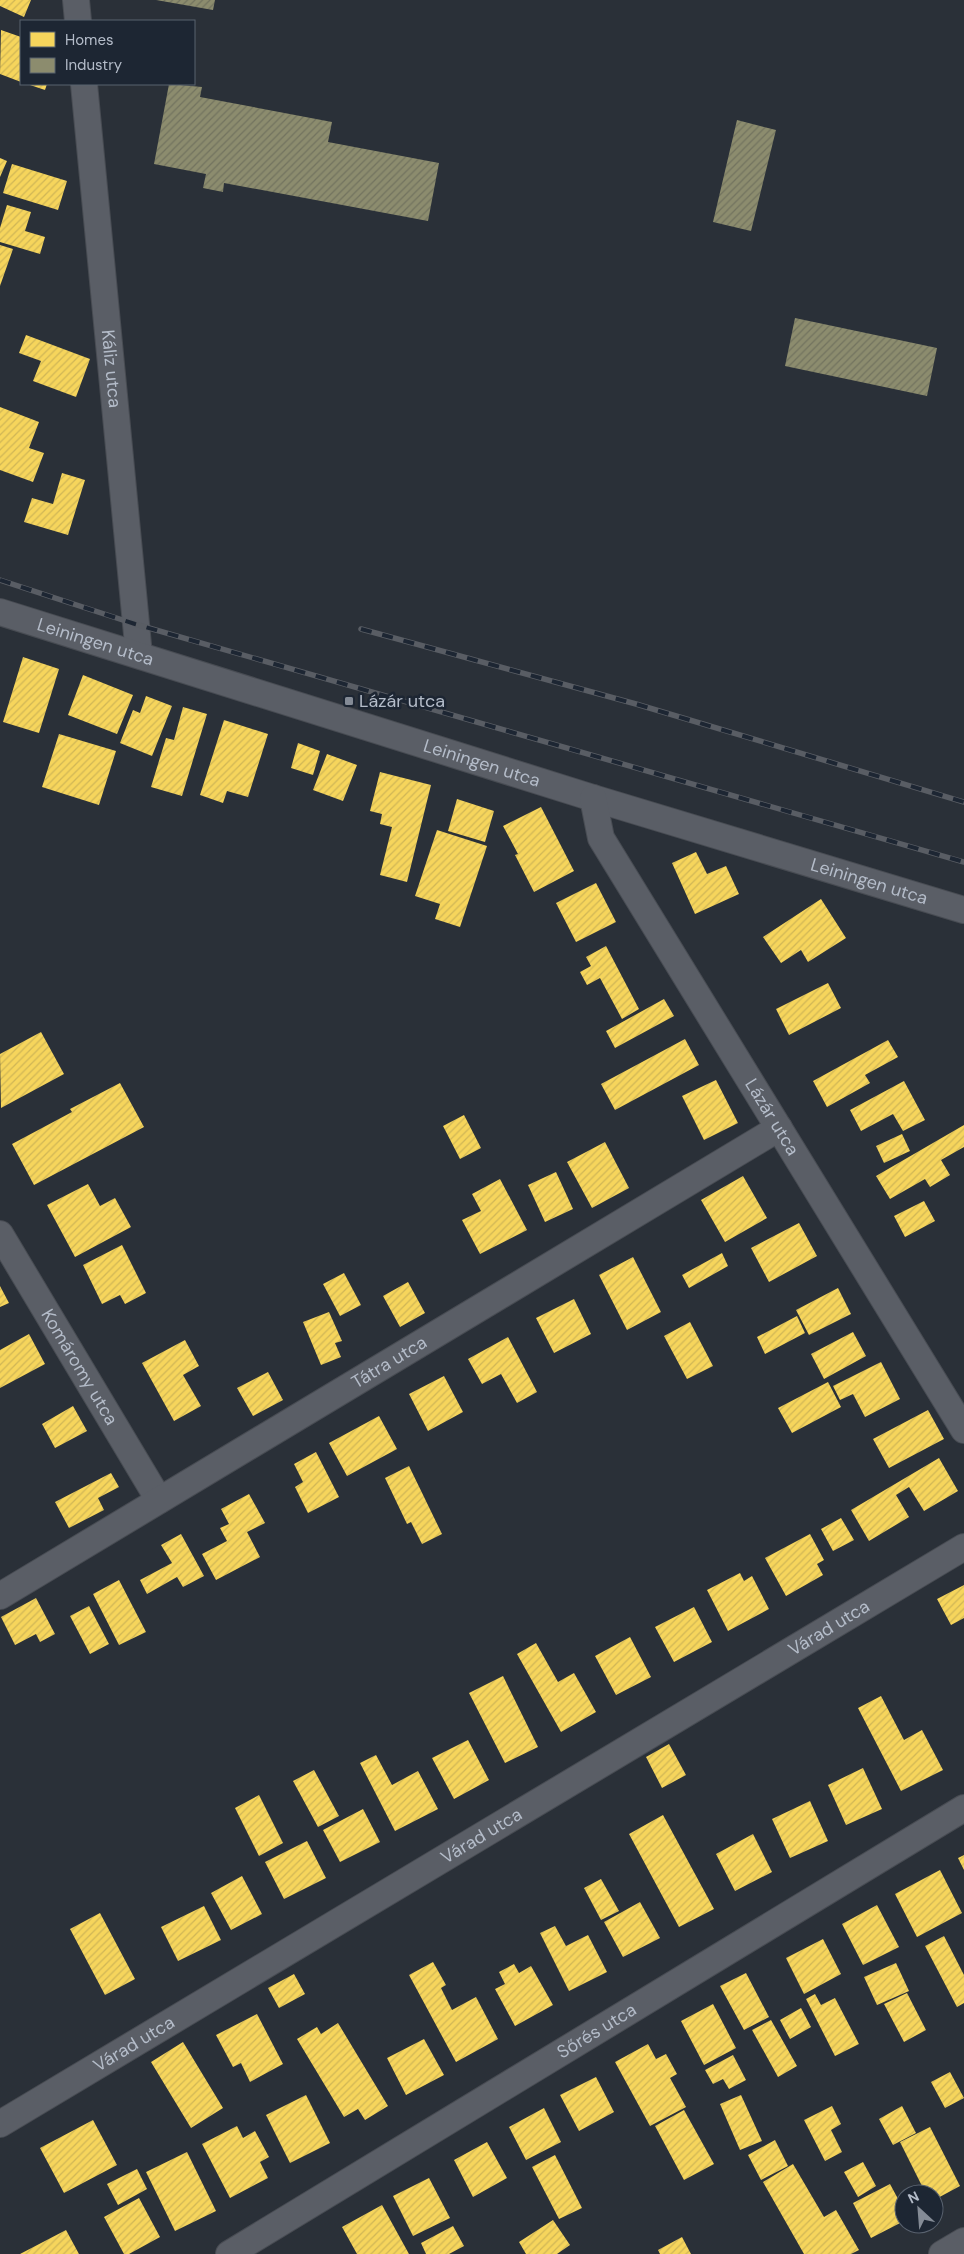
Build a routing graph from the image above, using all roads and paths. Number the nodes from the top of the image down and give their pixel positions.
1 (76, 0) edge
2 (78, 20) edge
3 (84, 85) edge
4 (0, 612) edge
5 (139, 655) junction
6 (594, 798) junction
7 (964, 910) edge
8 (779, 1128) junction
9 (0, 1234) edge
10 (964, 1430) edge
11 (159, 1500) junction
12 (964, 1546) edge
13 (0, 1596) edge
14 (964, 1808) edge
15 (0, 2124) edge
16 (964, 2240) edge
17 (229, 2254) edge
18 (942, 2254) edge

1 - 2 street
3 - 5 street, Káliz utca
4 - 5 street, Leiningen utca
5 - 6 street, Leiningen utca
6 - 7 street, Leiningen utca
6 - 8 street, Lázár utca
8 - 10 street, Lázár utca
8 - 11 street, Tátra utca
9 - 11 street, Komáromy utca
11 - 13 street, Tátra utca
12 - 15 street, Várad utca
14 - 17 street, Sőrés utca
16 - 18 street

